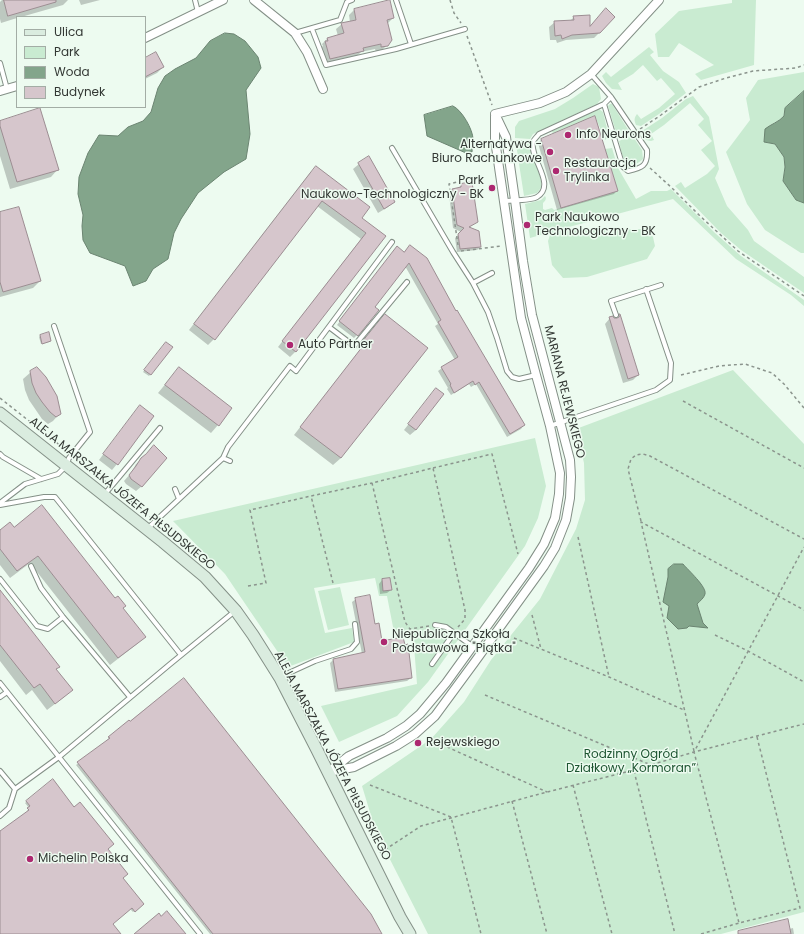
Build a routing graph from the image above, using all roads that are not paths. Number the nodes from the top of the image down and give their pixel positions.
1 (195, 0) edge
2 (223, 0) edge
3 (254, 0) edge
4 (352, 0) edge
5 (396, 0) edge
6 (659, 0) edge
7 (198, 12) junction
8 (312, 29) junction
9 (465, 29) road end
10 (295, 33) junction
11 (146, 38) edge
12 (411, 44) junction
13 (0, 63) edge
14 (591, 74) junction
15 (16, 86) edge
16 (323, 89) dead end
17 (3, 90) edge
18 (611, 97) junction
19 (604, 104) junction
20 (495, 114) junction
21 (392, 148) dead end
22 (515, 200) junction
23 (503, 201) junction
24 (392, 242) dead end
25 (492, 273) dead end
26 (406, 282) dead end
27 (474, 284) junction
28 (661, 285) dead end
29 (646, 289) junction
30 (616, 315) dead end
31 (54, 326) dead end
32 (329, 327) junction
33 (536, 375) junction
34 (0, 412) edge
35 (561, 422) junction
36 (550, 426) junction
37 (160, 428) dead end
38 (0, 454) edge
39 (223, 458) junction
40 (230, 462) dead end
41 (66, 466) junction
42 (41, 479) junction
43 (175, 489) dead end
44 (103, 495) junction
45 (179, 499) junction
46 (0, 504) edge
47 (147, 529) junction
48 (31, 566) dead end
49 (0, 579) edge
50 (236, 611) junction
51 (63, 617) junction
52 (355, 624) dead end
53 (434, 625) road end
54 (454, 633) junction
55 (472, 646) junction
56 (181, 655) junction
57 (432, 664) dead end
58 (280, 678) junction
59 (0, 683) edge
60 (7, 692) junction
61 (0, 697) edge
62 (130, 697) junction
63 (59, 757) junction
64 (0, 771) edge
65 (328, 772) junction
66 (15, 789) junction
67 (0, 816) edge
68 (200, 934) edge
69 (410, 934) edge

1 - 7 lane
2 - 7 street
3 - 10 street
4 - 8 lane
5 - 12 lane
6 - 14 street
7 - 11 street
8 - 10 lane
8 - 12 lane
9 - 12 lane
10 - 16 street
13 - 17 lane
14 - 18 lane
14 - 20 street
15 - 17 street
18 - 19 lane
18 - 19 lane
19 - 22 lane
20 - 22 street, MARIANA REJEWSKIEGO
20 - 23 street, MARIANA REJEWSKIEGO
21 - 27 lane
22 - 23 lane
22 - 35 street, MARIANA REJEWSKIEGO
23 - 33 street, MARIANA REJEWSKIEGO
24 - 32 lane
25 - 27 lane
26 - 32 lane
27 - 33 lane
28 - 29 lane
29 - 30 lane
29 - 35 lane
31 - 41 lane
32 - 39 lane
33 - 36 street, MARIANA REJEWSKIEGO
34 - 41 street, ALEJA MARSZAŁKA JÓZEFA PIŁSUDSKIEGO
35 - 36 lane
35 - 65 street, MARIANA REJEWSKIEGO
36 - 55 street, MARIANA REJEWSKIEGO
37 - 44 lane
38 - 42 lane
39 - 40 lane
39 - 45 lane
41 - 42 lane
41 - 44 street, ALEJA MARSZAŁKA JÓZEFA PIŁSUDSKIEGO
42 - 46 lane
43 - 45 lane
44 - 47 street, ALEJA MARSZAŁKA JÓZEFA PIŁSUDSKIEGO
45 - 47 lane
46 - 56 lane
47 - 50 street, ALEJA MARSZAŁKA JÓZEFA PIŁSUDSKIEGO
48 - 51 lane
49 - 51 lane
50 - 56 lane
50 - 58 street, ALEJA MARSZAŁKA JÓZEFA PIŁSUDSKIEGO
51 - 62 lane
52 - 58 lane
53 - 54 lane
54 - 55 lane
54 - 57 lane
55 - 65 street, MARIANA REJEWSKIEGO
56 - 62 lane
58 - 65 street, ALEJA MARSZAŁKA JÓZEFA PIŁSUDSKIEGO
59 - 60 lane
60 - 61 lane
60 - 63 lane
62 - 63 lane
63 - 66 lane
63 - 68 lane
64 - 66 lane
65 - 69 street, ALEJA MARSZAŁKA JÓZEFA PIŁSUDSKIEGO
66 - 67 lane

